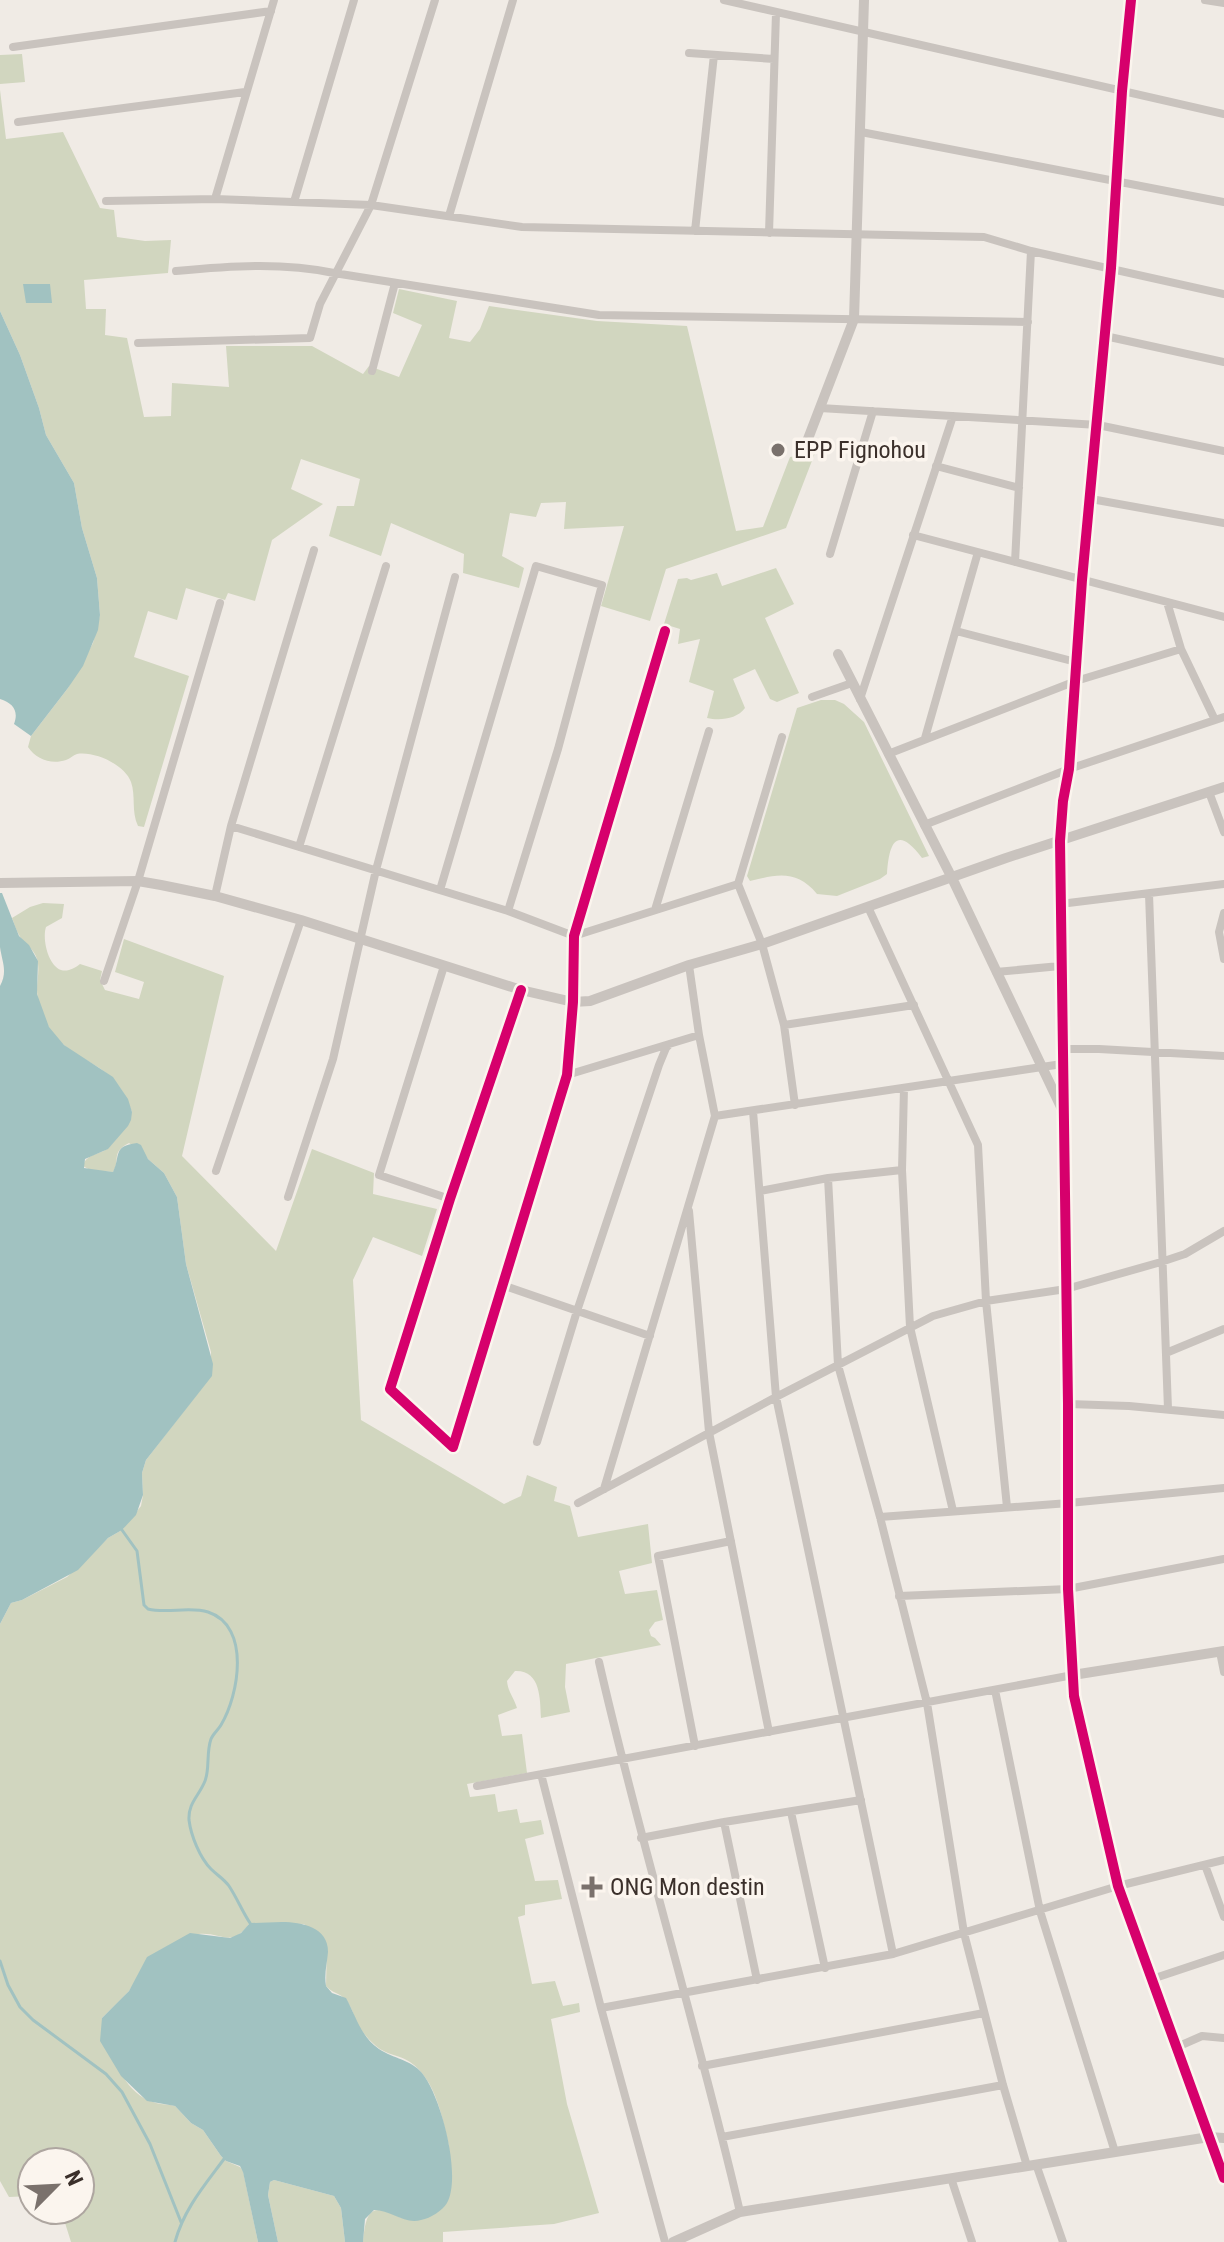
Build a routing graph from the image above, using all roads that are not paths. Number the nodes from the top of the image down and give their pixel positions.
1 (274, 0) edge
2 (354, 0) edge
3 (435, 0) edge
4 (513, 0) edge
5 (724, 0) edge
6 (864, 0) edge
7 (1131, 0) edge
8 (1205, 0) edge
9 (1224, 3) edge
10 (271, 11) junction
11 (776, 13) junction
12 (862, 33) junction
13 (13, 47) dead end
14 (689, 53) dead end
15 (714, 55) junction
16 (774, 59) junction
17 (1122, 91) junction
18 (245, 92) junction
19 (1224, 114) edge
20 (18, 122) dead end
21 (861, 132) junction
22 (1117, 181) junction
23 (215, 199) junction
24 (106, 201) dead end
25 (294, 202) junction
26 (1224, 202) edge
27 (371, 205) junction
28 (449, 216) junction
29 (695, 231) junction
30 (769, 233) junction
31 (857, 234) junction
32 (1031, 251) junction
33 (1111, 268) junction
34 (176, 271) dead end
35 (334, 273) junction
36 (395, 283) junction
37 (1224, 294) edge
38 (854, 319) junction
39 (1028, 322) junction
40 (1105, 336) junction
41 (138, 343) dead end
42 (1224, 362) edge
43 (372, 371) dead end
44 (820, 408) junction
45 (873, 411) junction
46 (953, 416) junction
47 (1023, 420) junction
48 (1098, 425) junction
49 (806, 444) dead end
50 (1224, 451) edge
51 (936, 466) junction
52 (1019, 488) junction
53 (1091, 499) junction
54 (1224, 523) edge
55 (913, 535) junction
56 (314, 550) dead end
57 (978, 552) junction
58 (830, 554) dead end
59 (1015, 562) junction
60 (386, 566) dead end
61 (455, 577) dead end
62 (1082, 580) junction
63 (1167, 602) junction
64 (220, 603) dead end
65 (1224, 617) edge
66 (665, 631) dead end
67 (956, 631) junction
68 (1181, 649) junction
69 (838, 654) dead end
70 (1076, 662) junction
71 (1076, 681) junction
72 (852, 683) junction
73 (812, 697) dead end
74 (860, 699) junction
75 (1220, 718) edge
76 (709, 731) dead end
77 (782, 737) dead end
78 (925, 738) junction
79 (888, 754) junction
80 (1069, 769) junction
81 (1224, 787) edge
82 (1209, 792) junction
83 (924, 825) junction
84 (231, 826) junction
85 (1224, 832) edge
86 (1060, 841) junction
87 (299, 847) junction
88 (376, 870) junction
89 (952, 878) junction
90 (138, 881) junction
91 (0, 883) edge
92 (738, 884) junction
93 (1224, 884) edge
94 (440, 890) junction
95 (1149, 894) junction
96 (215, 896) junction
97 (1060, 904) junction
98 (868, 907) junction
99 (655, 910) junction
100 (508, 911) junction
101 (1224, 913) edge
102 (301, 920) junction
103 (574, 936) junction
104 (360, 940) junction
105 (762, 944) junction
106 (1223, 947) edge
107 (1224, 959) edge
108 (689, 965) junction
109 (444, 966) junction
110 (1060, 966) junction
111 (996, 972) junction
112 (104, 981) dead end
113 (521, 990) junction
114 (573, 1002) junction
115 (914, 1005) junction
116 (784, 1025) junction
117 (699, 1035) junction
118 (670, 1044) junction
119 (1062, 1049) junction
120 (1156, 1051) junction
121 (1224, 1056) edge
122 (1062, 1064) junction
123 (1042, 1068) junction
124 (567, 1075) junction
125 (949, 1082) junction
126 (904, 1088) junction
127 (795, 1105) junction
128 (1062, 1109) junction
129 (753, 1111) junction
130 (715, 1116) junction
131 (902, 1170) junction
132 (216, 1171) dead end
133 (828, 1178) junction
134 (760, 1191) junction
135 (288, 1197) dead end
136 (450, 1199) junction
137 (689, 1206) junction
138 (1224, 1231) edge
139 (1161, 1262) junction
140 (502, 1285) junction
141 (1066, 1289) junction
142 (986, 1301) junction
143 (577, 1311) junction
144 (910, 1327) junction
145 (1224, 1329) edge
146 (650, 1336) junction
147 (1166, 1353) junction
148 (838, 1365) junction
149 (776, 1397) junction
150 (1068, 1404) junction
151 (1168, 1409) junction
152 (1224, 1415) edge
153 (709, 1432) junction
154 (537, 1442) dead end
155 (1224, 1488) edge
156 (604, 1489) junction
157 (578, 1503) dead end
158 (1069, 1503) junction
159 (1007, 1507) junction
160 (953, 1511) junction
161 (880, 1517) junction
162 (731, 1541) junction
163 (1224, 1559) edge
164 (1068, 1589) junction
165 (899, 1596) junction
166 (1222, 1651) edge
167 (599, 1662) dead end
168 (1224, 1672) edge
169 (1073, 1675) junction
170 (995, 1690) junction
171 (927, 1703) junction
172 (844, 1718) junction
173 (769, 1732) junction
174 (695, 1746) junction
175 (621, 1759) junction
176 (541, 1774) junction
177 (477, 1786) dead end
178 (861, 1800) junction
179 (791, 1812) junction
180 (724, 1822) junction
181 (641, 1838) junction
182 (1224, 1860) edge
183 (1205, 1865) junction
184 (1118, 1886) junction
185 (1040, 1911) junction
186 (1224, 1917) edge
187 (964, 1933) junction
188 (893, 1954) junction
189 (1224, 1955) edge
190 (825, 1968) junction
191 (1152, 1979) junction
192 (757, 1980) junction
193 (683, 1994) junction
194 (601, 2008) junction
195 (984, 2013) junction
196 (1224, 2038) edge
197 (1177, 2047) junction
198 (702, 2066) junction
199 (1003, 2085) junction
200 (722, 2137) junction
201 (1209, 2137) junction
202 (1224, 2138) edge
203 (1115, 2152) junction
204 (1032, 2165) junction
205 (951, 2178) junction
206 (1224, 2178) edge
207 (740, 2212) junction
208 (665, 2242) edge
209 (673, 2242) edge
210 (972, 2242) edge
211 (1063, 2242) edge

1 - 10 street
2 - 25 street
3 - 27 street
4 - 28 street
5 - 11 street
6 - 12 street
7 - 17 street
8 - 9 street
10 - 13 street
10 - 18 street
11 - 12 street
11 - 16 street
12 - 17 street
12 - 21 street
14 - 15 street
15 - 16 street
15 - 29 street
16 - 30 street
17 - 19 street
17 - 22 street
18 - 20 street
18 - 23 street
21 - 22 street
21 - 31 street
22 - 26 street
22 - 33 street
23 - 24 street
23 - 25 street
25 - 27 street
27 - 28 street
27 - 35 street
28 - 29 street
29 - 30 street
30 - 31 street
31 - 32 street
31 - 38 street
32 - 33 street
32 - 39 street
33 - 37 street
33 - 40 street
34 - 35 street
35 - 36 street
35 - 41 street
36 - 38 street
36 - 43 street
38 - 39 street
38 - 44 street
39 - 47 street
40 - 42 street
40 - 48 street
44 - 45 street
44 - 49 street
45 - 46 street
45 - 58 street
46 - 47 street
46 - 51 street
47 - 48 street
47 - 52 street
48 - 50 street
48 - 53 street
51 - 52 street
51 - 55 street
52 - 59 street
53 - 54 street
53 - 62 street
55 - 57 street
55 - 74 street
56 - 84 street
57 - 59 street
57 - 67 street
59 - 62 street
60 - 87 street
61 - 88 street
62 - 63 street
62 - 70 street
63 - 65 street
63 - 68 street
64 - 90 street
66 - 103 street
67 - 70 street
67 - 78 street
68 - 71 street
68 - 75 street
69 - 72 street
70 - 71 street
71 - 78 street
71 - 80 street
72 - 73 street
72 - 74 street
74 - 79 street
75 - 80 street
76 - 99 street
77 - 92 street
78 - 79 street
79 - 83 street
80 - 83 street
80 - 86 street
81 - 82 street
82 - 85 street
82 - 86 street
83 - 89 street
84 - 87 street
84 - 96 street
86 - 89 street
86 - 97 street
87 - 88 street
88 - 94 street
88 - 104 street
89 - 98 street
89 - 111 street
90 - 91 street
90 - 96 street
90 - 112 street
92 - 99 street
92 - 105 street
93 - 95 street
94 - 100 street
94 - 100 street
95 - 97 street
95 - 120 street
96 - 102 street
97 - 110 street
98 - 105 street
98 - 115 street
99 - 103 street
100 - 103 street
101 - 106 street
102 - 104 street
102 - 132 street
103 - 114 street
104 - 109 street
104 - 135 street
105 - 108 street
105 - 116 street
106 - 107 street
108 - 114 street
108 - 117 street
109 - 113 street
109 - 136 street
110 - 111 street
110 - 119 street
111 - 123 street
113 - 114 street
113 - 136 street
114 - 124 street
115 - 116 street
115 - 125 street
116 - 127 street
117 - 118 street
117 - 130 street
118 - 124 street
118 - 143 street
119 - 120 street
119 - 122 street
120 - 121 street
120 - 139 street
122 - 123 street
122 - 128 street
123 - 125 street
123 - 128 street
124 - 140 street
125 - 126 street
125 - 142 street
126 - 127 street
126 - 131 street
127 - 129 street
128 - 141 street
129 - 130 street
129 - 134 street
130 - 137 street
131 - 133 street
131 - 144 street
133 - 134 street
133 - 148 street
134 - 149 street
136 - 140 street
137 - 146 street
137 - 153 street
138 - 139 street
139 - 141 street
139 - 147 street
140 - 143 street
141 - 142 street
141 - 150 street
142 - 144 street
142 - 159 street
143 - 146 street
143 - 154 street
144 - 148 street
144 - 160 street
145 - 147 street
146 - 156 street
147 - 151 street
148 - 149 street
148 - 161 street
149 - 153 street
149 - 172 street
150 - 151 street
150 - 158 street
151 - 152 street
153 - 156 street
153 - 162 street
155 - 158 street
156 - 157 street
158 - 159 street
158 - 164 street
159 - 160 street
160 - 161 street
161 - 165 street
162 - 173 street
162 - 174 street
163 - 164 street
164 - 165 street
164 - 169 street
165 - 171 street
166 - 168 street
166 - 169 street
167 - 175 street
169 - 170 street
169 - 184 street
170 - 171 street
170 - 185 street
171 - 172 street
171 - 187 street
172 - 173 street
172 - 178 street
173 - 174 street
174 - 175 street
175 - 176 street
175 - 181 street
176 - 177 street
176 - 194 street
178 - 179 street
178 - 188 street
179 - 180 street
179 - 190 street
180 - 181 street
180 - 192 street
181 - 193 street
182 - 183 street
183 - 184 street
183 - 186 street
184 - 185 street
184 - 191 street
185 - 187 street
185 - 203 street
187 - 188 street
187 - 195 street
188 - 190 street
189 - 191 street
190 - 192 street
191 - 197 street
192 - 193 street
193 - 194 street
193 - 198 street
194 - 208 street
195 - 198 street
195 - 199 street
196 - 197 street
197 - 201 street
198 - 200 street
199 - 200 street
199 - 204 street
200 - 207 street
201 - 202 street
201 - 203 street
201 - 206 street
203 - 204 street
204 - 205 street
204 - 211 street
205 - 207 street
205 - 210 street
207 - 209 street

